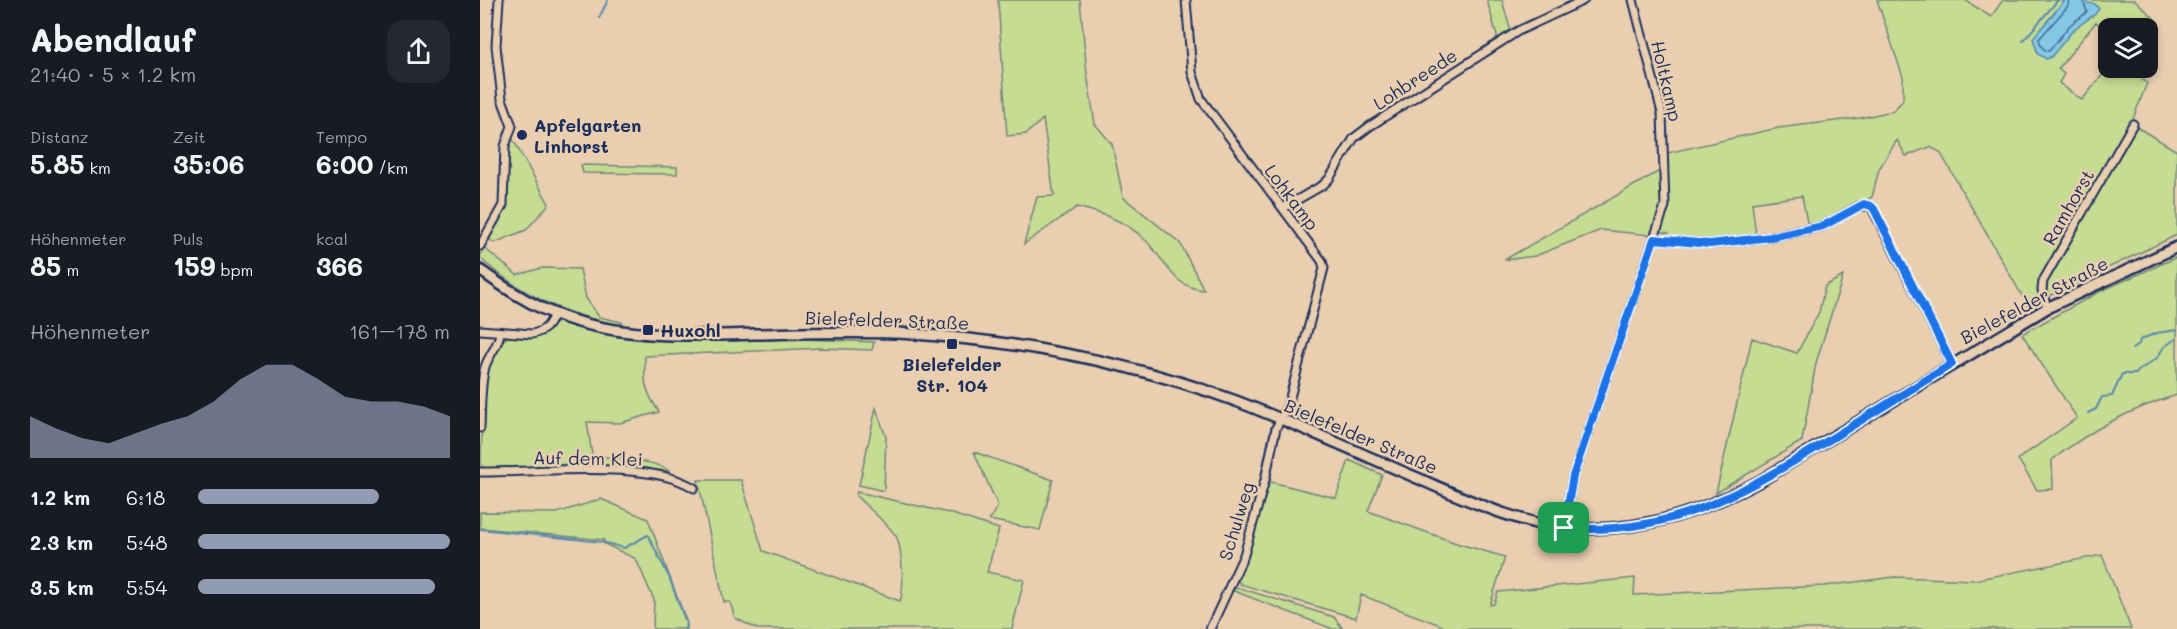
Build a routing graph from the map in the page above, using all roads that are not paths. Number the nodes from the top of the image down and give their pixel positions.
1 (499, 0) edge
2 (1186, 0) edge
3 (1584, 0) edge
4 (1633, 0) edge
5 (2133, 124) dead end
6 (1282, 208) junction
7 (1654, 239) junction
8 (480, 246) edge
9 (2177, 247) edge
10 (480, 270) edge
11 (2047, 308) junction
12 (554, 314) junction
13 (480, 330) edge
14 (500, 332) junction
15 (1952, 364) junction
16 (1281, 419) junction
17 (480, 428) edge
18 (480, 472) edge
19 (694, 488) dead end
20 (1564, 528) junction
21 (1210, 629) edge

1 - 8 street
2 - 6 street, Lohkamp
3 - 6 street, Lohbreede
4 - 7 street, Holtkamp
5 - 11 street, Ramhorst
6 - 16 street, Lohkamp
7 - 15 street
7 - 20 street, Holtkamp
9 - 11 main road, Bielefelder Straße
10 - 12 main road, Bielefelder Straße
11 - 15 main road, Bielefelder Straße
12 - 14 street
12 - 16 main road, Bielefelder Straße
13 - 14 street
14 - 17 street
15 - 20 main road, Bielefelder Straße
16 - 20 main road, Bielefelder Straße
16 - 21 street, Schulweg
18 - 19 street, Auf dem Klei

